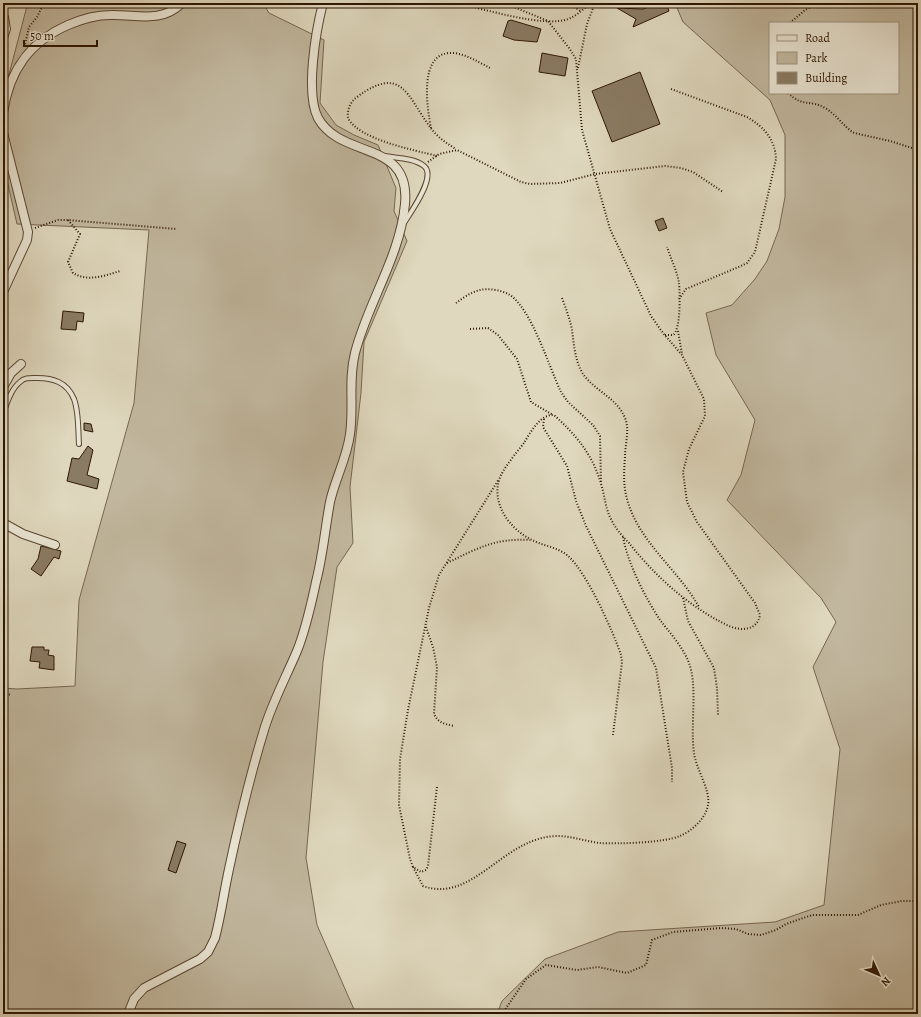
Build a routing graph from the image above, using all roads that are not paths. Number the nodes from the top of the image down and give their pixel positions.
1 (323, 3) edge
2 (180, 4) edge
3 (6, 17) dead end
4 (3, 44) edge
5 (5, 93) edge
6 (3, 114) edge
7 (3, 133) edge
8 (373, 154) junction
9 (399, 233) junction
10 (3, 292) edge
11 (21, 364) dead end
12 (3, 387) edge
13 (3, 414) edge
14 (79, 444) dead end
15 (3, 523) edge
16 (55, 546) dead end
17 (128, 1014) edge

1 - 8 street
2 - 5 street
3 - 4 lane
5 - 6 street
7 - 10 street
8 - 9 street
8 - 9 lane
9 - 17 street
11 - 12 street
13 - 14 lane
15 - 16 street

